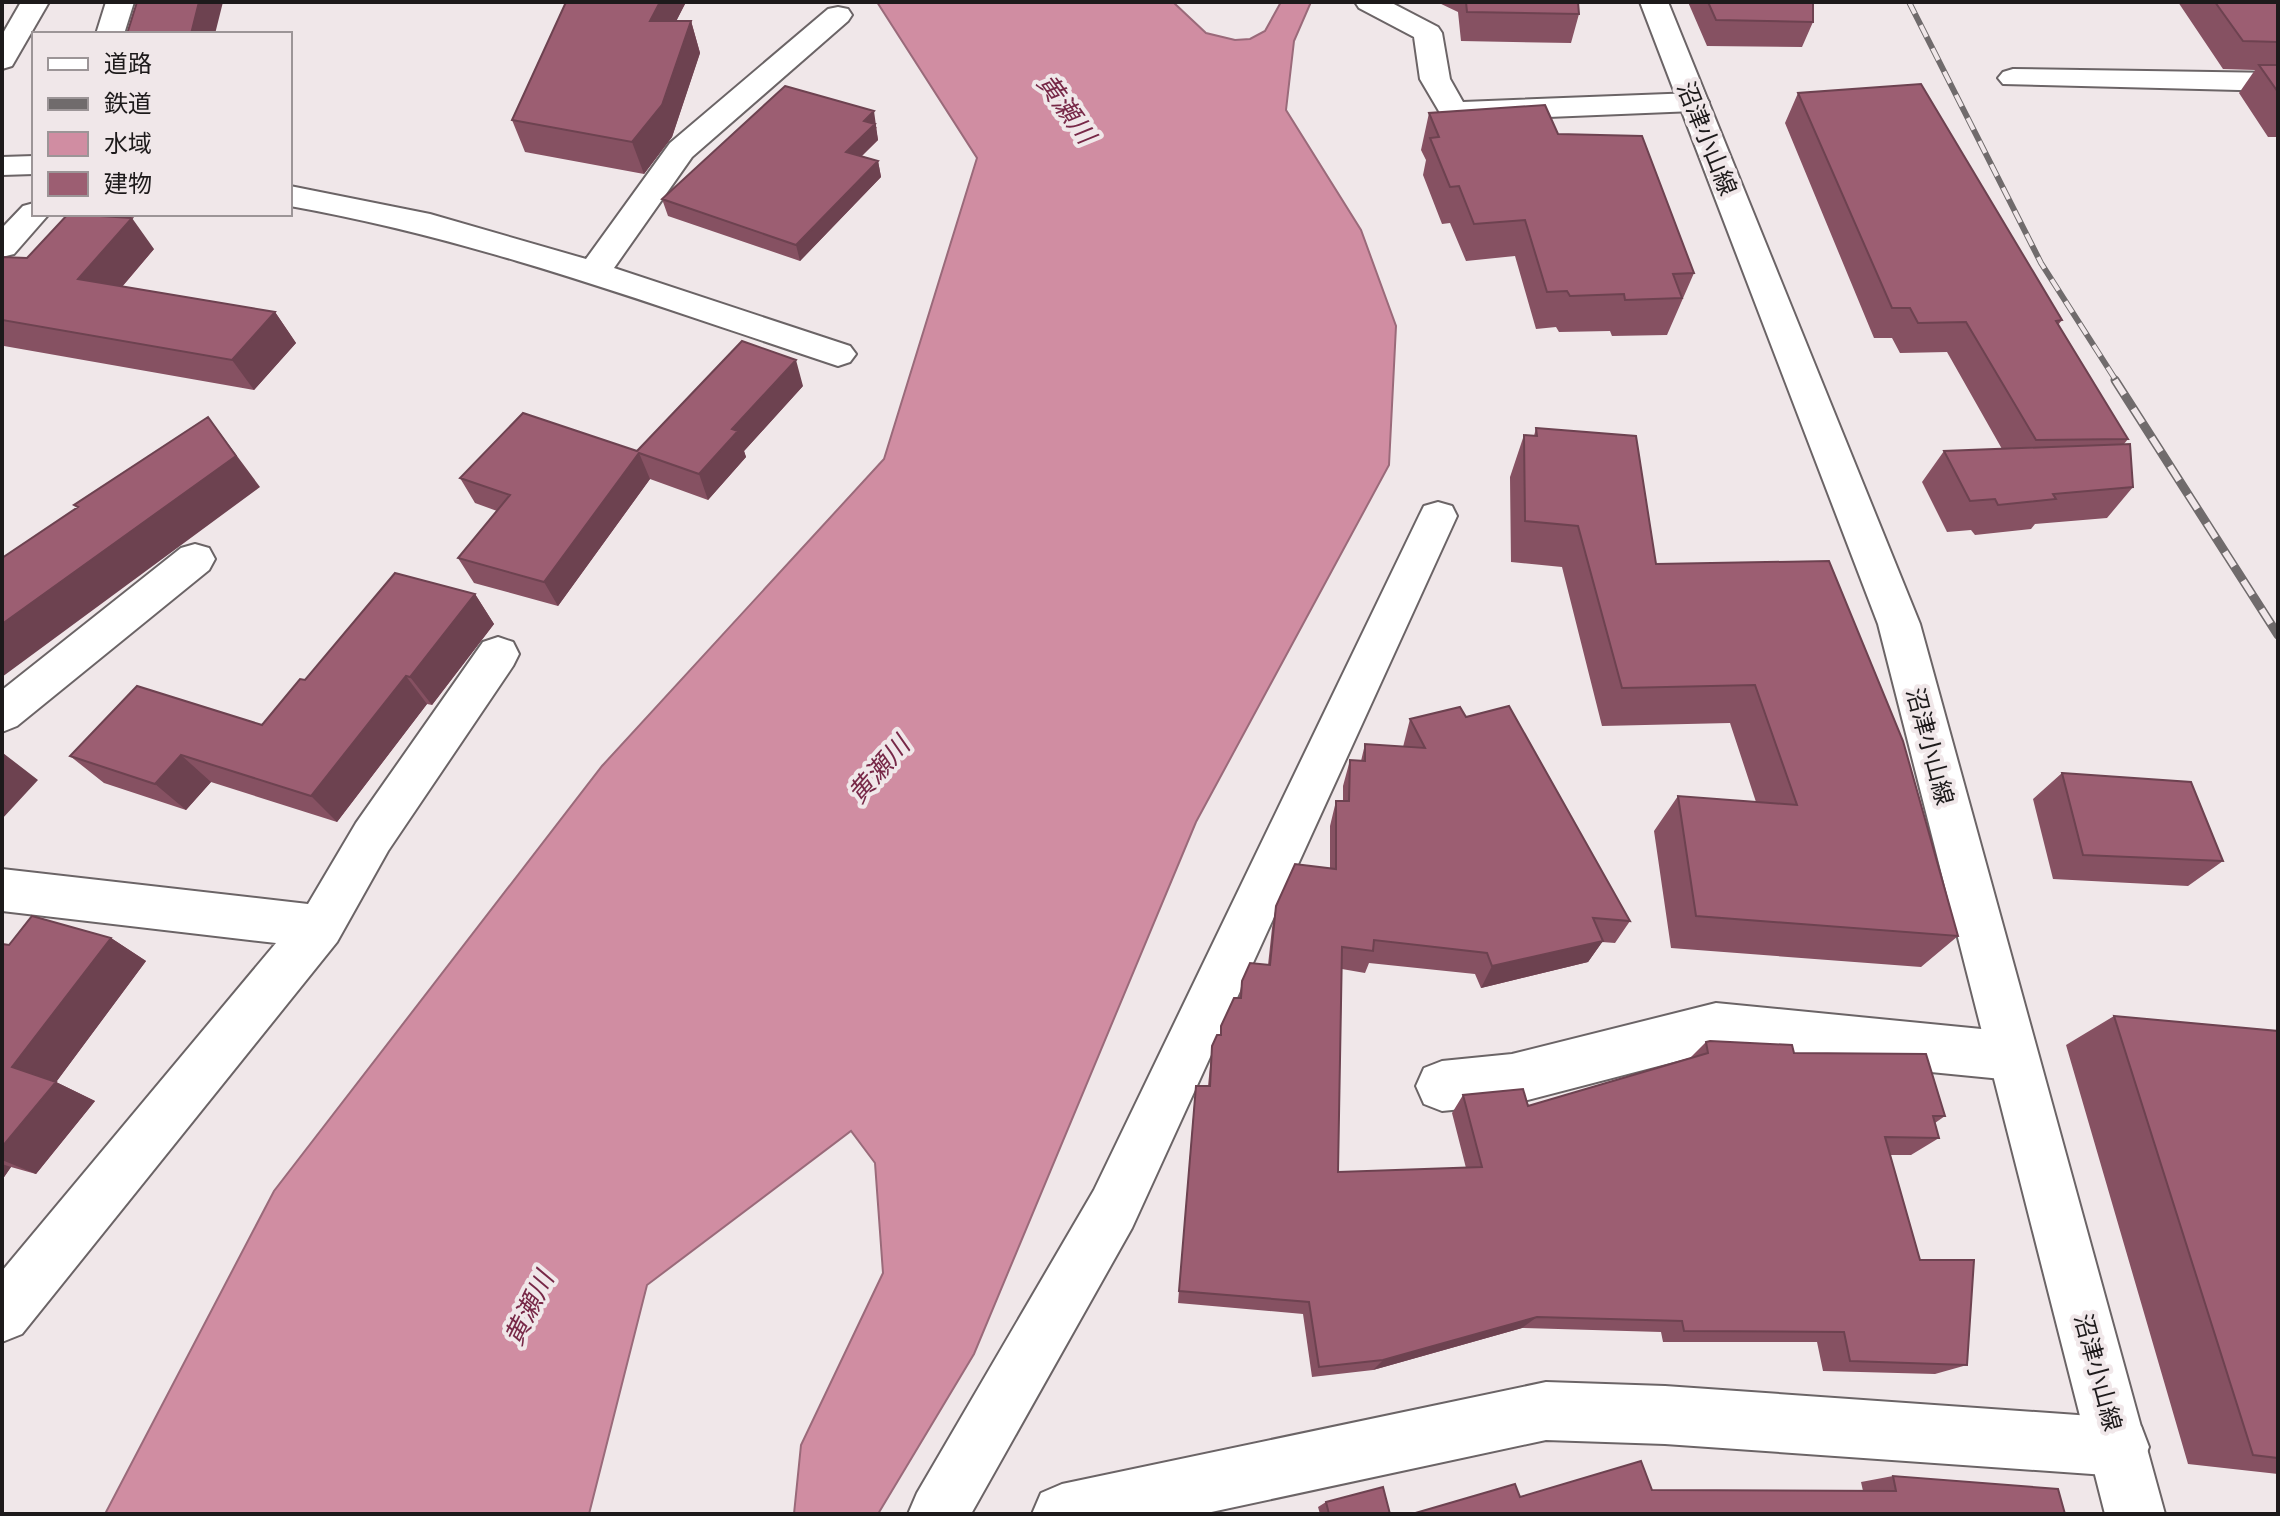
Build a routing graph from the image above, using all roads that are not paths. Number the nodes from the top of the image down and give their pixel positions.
1 (35, 2) edge
2 (120, 2) edge
3 (1369, 2) edge
4 (1654, 2) edge
5 (838, 15) dead end
6 (111, 32) edge
7 (2, 60) edge
8 (2013, 78) dead end
9 (2278, 82) edge
10 (1694, 102) junction
11 (32, 165) edge
12 (2, 166) edge
13 (292, 196) edge
14 (32, 215) edge
15 (2, 247) edge
16 (592, 274) junction
17 (838, 354) dead end
18 (1438, 516) dead end
19 (195, 559) dead end
20 (498, 654) dead end
21 (2, 714) edge
22 (2, 890) edge
23 (320, 927) junction
24 (2012, 1056) junction
25 (1442, 1086) dead end
26 (2, 1314) edge
27 (2120, 1447) junction
28 (938, 1514) edge
29 (1062, 1514) edge
30 (2135, 1514) edge

1 - 7 main road
2 - 6 main road
3 - 10 main road
4 - 10 main road, 沼津小山線
5 - 16 main road
8 - 9 main road
10 - 24 main road, 沼津小山線
11 - 12 main road
13 - 16 main road
14 - 15 main road
16 - 17 main road
18 - 28 main road
19 - 21 main road
20 - 23 main road
22 - 23 main road
23 - 26 main road
24 - 25 main road
24 - 27 main road, 沼津小山線
27 - 29 main road
27 - 30 main road, 沼津小山線

